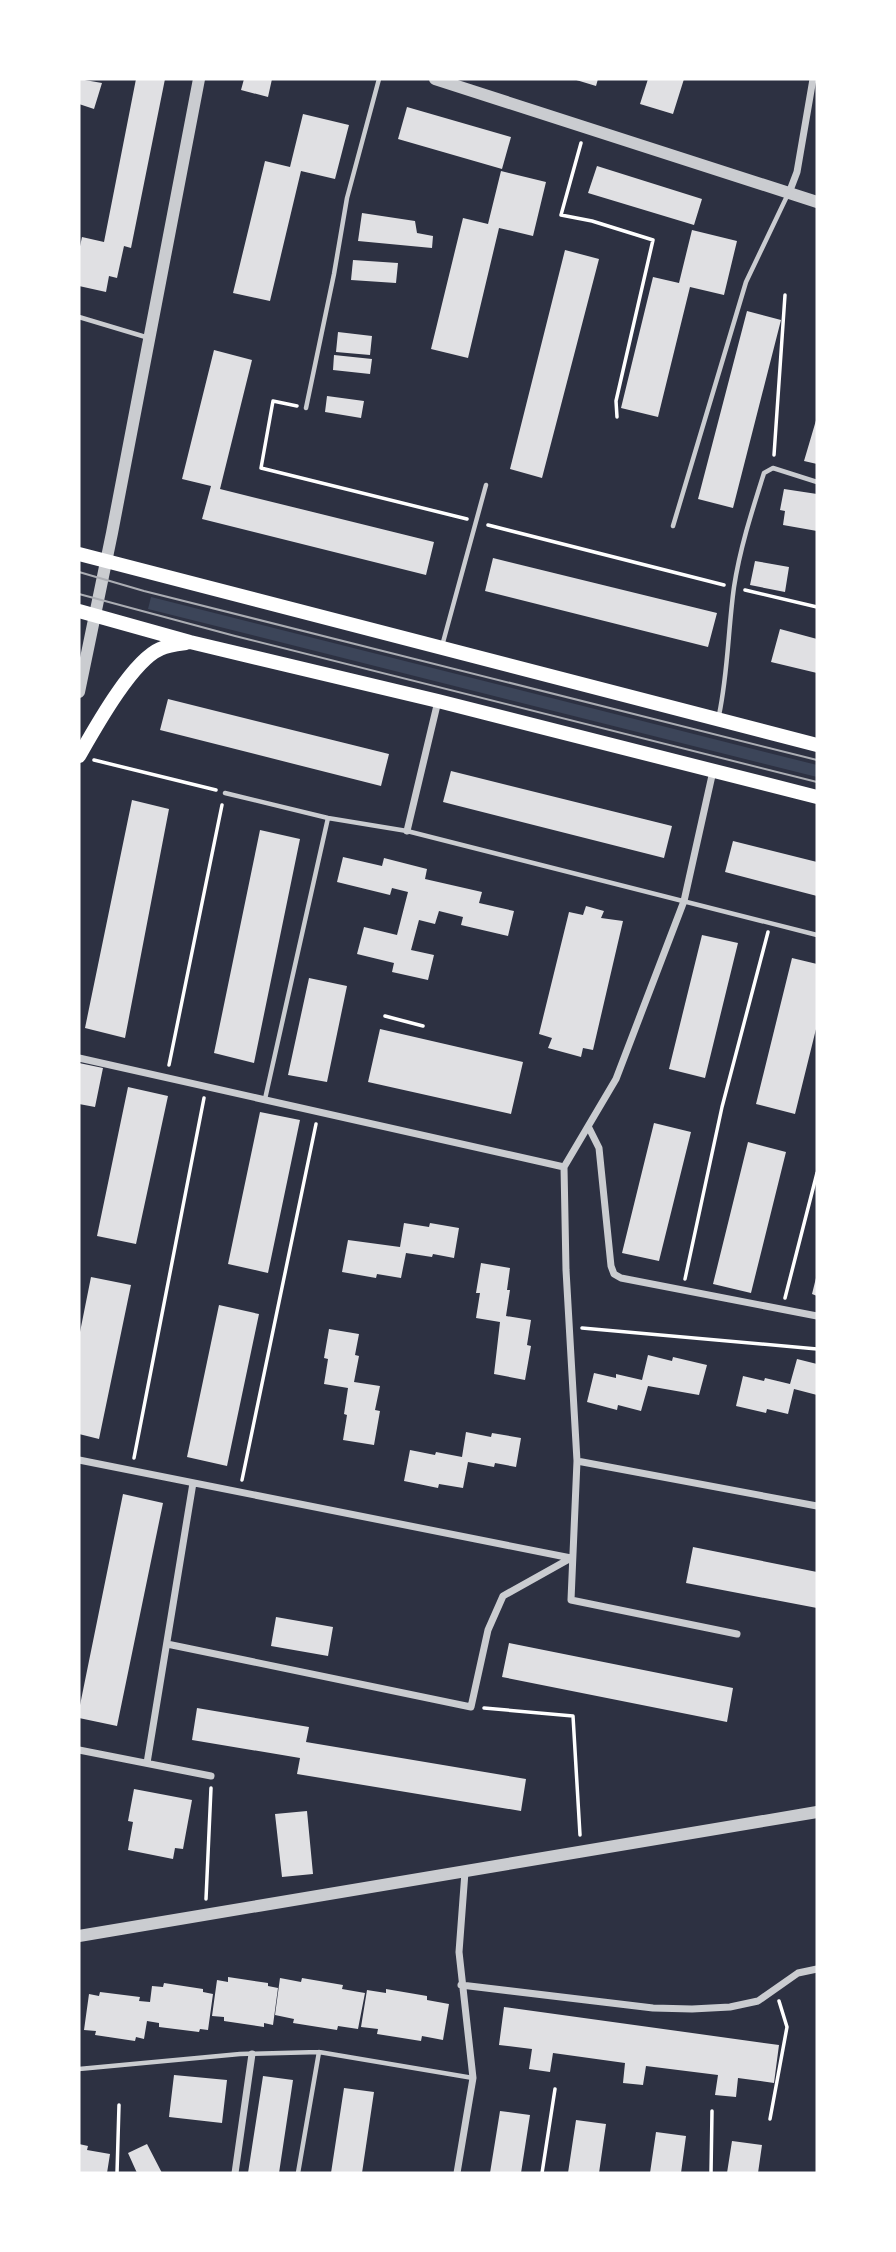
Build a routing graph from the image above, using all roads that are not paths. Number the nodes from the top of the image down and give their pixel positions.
1 (200, 79) edge
2 (379, 79) edge
3 (435, 79) edge
4 (813, 79) edge
5 (789, 193) junction
6 (817, 202) edge
7 (79, 317) edge
8 (150, 338) junction
9 (306, 408) road end
10 (817, 482) edge
11 (486, 485) dead end
12 (673, 526) dead end
13 (79, 554) edge
14 (106, 562) junction
15 (79, 611) edge
16 (95, 616) junction
17 (190, 642) junction
18 (442, 649) junction
19 (79, 692) edge
20 (438, 701) junction
21 (718, 721) junction
22 (817, 745) edge
23 (85, 757) edge
24 (713, 771) junction
25 (225, 793) road end
26 (817, 797) edge
27 (328, 818) junction
28 (407, 831) junction
29 (684, 901) junction
30 (817, 935) edge
31 (79, 1058) edge
32 (265, 1100) junction
33 (589, 1128) junction
34 (564, 1167) junction
35 (817, 1316) edge
36 (79, 1460) edge
37 (577, 1461) junction
38 (193, 1483) junction
39 (817, 1506) edge
40 (571, 1558) junction
41 (737, 1634) dead end
42 (167, 1644) junction
43 (79, 1750) edge
44 (147, 1763) junction
45 (211, 1776) road end
46 (817, 1812) edge
47 (465, 1872) junction
48 (79, 1936) edge
49 (817, 1969) edge
50 (461, 1985) junction
51 (319, 2052) junction
52 (252, 2054) junction
53 (79, 2069) edge
54 (473, 2078) junction
55 (235, 2173) edge
56 (298, 2173) edge
57 (457, 2173) edge

1 - 8 street
2 - 9 lane
3 - 5 street
4 - 5 street
5 - 6 street
5 - 12 lane
7 - 8 lane
8 - 14 street
10 - 21 lane
11 - 18 lane
13 - 14 main road
14 - 16 street
14 - 18 main road
15 - 16 main road
16 - 17 main road
16 - 19 street
17 - 20 main road
17 - 23 main road
18 - 21 main road
20 - 24 main road
20 - 28 street
21 - 22 main road
24 - 26 main road
24 - 29 street
25 - 27 lane
27 - 28 lane
27 - 32 lane
28 - 29 lane
29 - 30 lane
29 - 33 street
31 - 32 street
32 - 34 street
33 - 34 street
33 - 35 street
34 - 37 street
36 - 38 street
37 - 39 street
37 - 40 street
38 - 40 street
38 - 42 street
40 - 41 street
40 - 42 street
42 - 44 street
43 - 44 street
44 - 45 street
46 - 47 street
47 - 48 street
47 - 50 street
49 - 50 street
50 - 54 street
51 - 52 lane
51 - 54 lane
51 - 56 lane
52 - 53 lane
52 - 55 street
54 - 57 street

